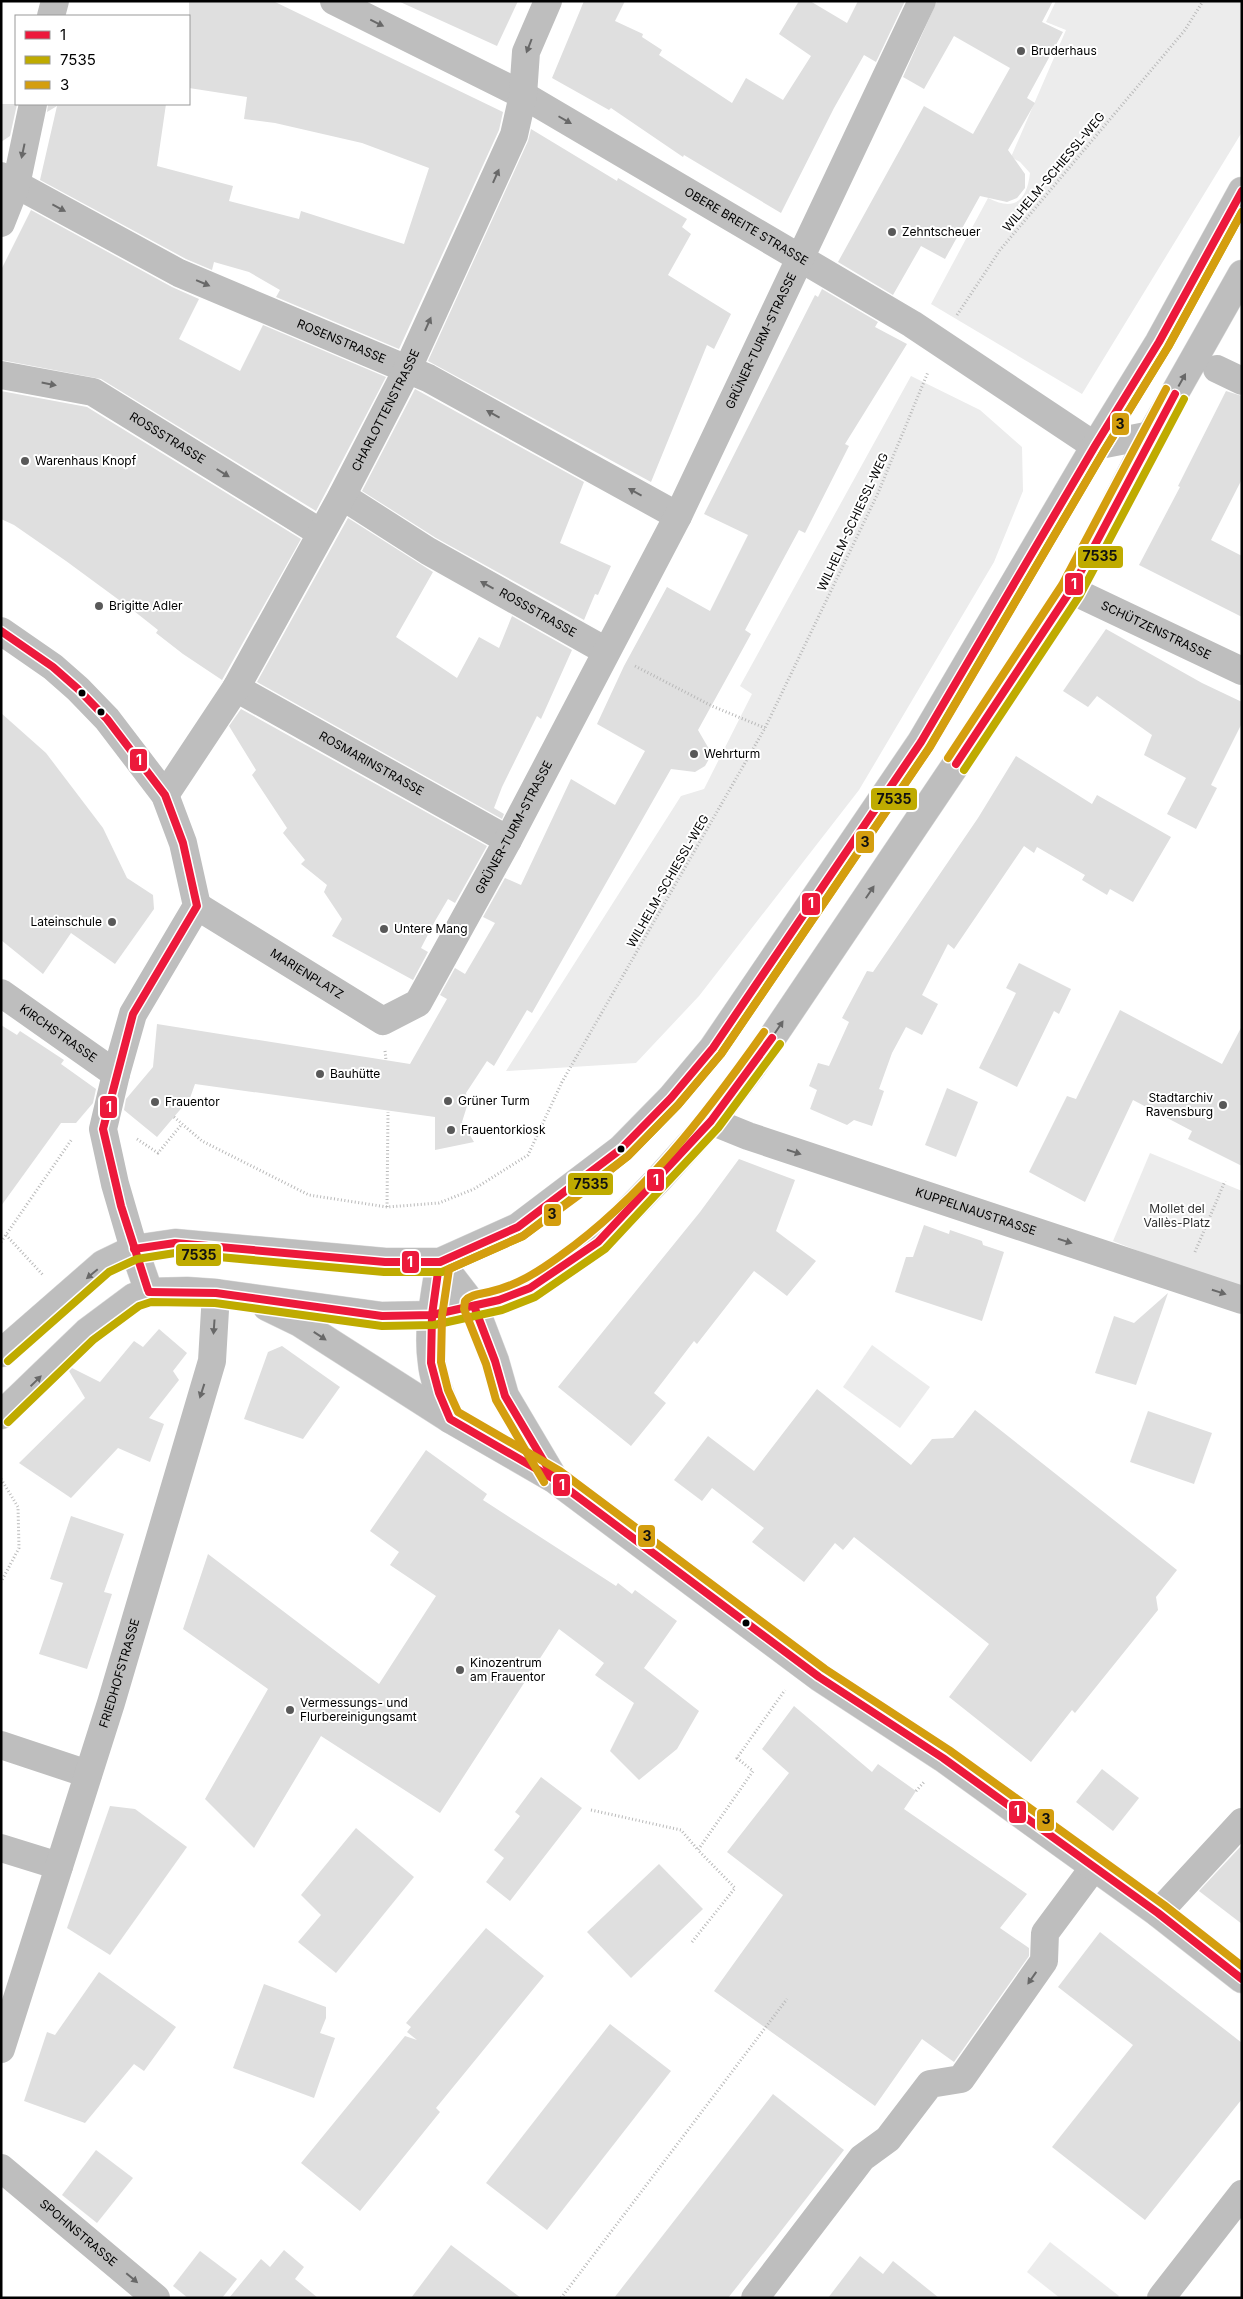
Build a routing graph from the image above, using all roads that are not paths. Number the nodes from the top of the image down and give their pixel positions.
1 (54, 1) edge
2 (334, 1) edge
3 (548, 1) edge
4 (922, 1) edge
5 (51, 15) edge
6 (523, 95) junction
7 (33, 105) edge
8 (9, 181) edge
9 (1242, 191) edge
10 (1, 223) edge
11 (801, 258) junction
12 (1242, 274) edge
13 (408, 368) junction
14 (1217, 369) dead end
15 (1, 375) edge
16 (1242, 381) edge
17 (1151, 435) junction
18 (1095, 446) junction
19 (342, 496) junction
20 (678, 516) junction
21 (320, 533) junction
22 (1070, 590) junction
23 (1, 631) edge
24 (606, 651) junction
25 (1242, 671) edge
26 (236, 688) junction
27 (165, 795) junction
28 (508, 840) junction
29 (197, 906) junction
30 (1, 993) edge
31 (418, 1002) joint
32 (116, 1074) junction
33 (711, 1121) junction
34 (134, 1249) junction
35 (440, 1262) junction
36 (149, 1292) junction
37 (216, 1293) junction
38 (245, 1297) junction
39 (1242, 1300) edge
40 (474, 1306) junction
41 (432, 1315) junction
42 (1, 1353) edge
43 (1, 1415) edge
44 (450, 1419) junction
45 (554, 1479) junction
46 (1, 1744) edge
47 (88, 1774) junction
48 (1242, 1822) edge
49 (1, 1848) edge
50 (59, 1866) junction
51 (1094, 1867) junction
52 (1158, 1913) junction
53 (1242, 1978) edge
54 (1, 2049) edge
55 (1, 2168) edge
56 (1242, 2194) edge
57 (156, 2298) edge
58 (754, 2298) edge
59 (1161, 2298) edge

1 - 5 street
2 -> 6 street, OBERE BREITE STRASSE
3 -> 6 street, CHARLOTTENSTRASSE
4 - 11 street, GRÜNER-TURM-STRASSE
6 -> 11 street, OBERE BREITE STRASSE
13 -> 6 street, CHARLOTTENSTRASSE
7 -> 8 street
8 - 10 street
8 -> 13 street, ROSENSTRASSE
9 - 18 street
11 - 18 street, OBERE BREITE STRASSE
11 - 20 street, GRÜNER-TURM-STRASSE
17 -> 12 street
13 - 19 street, CHARLOTTENSTRASSE
20 -> 13 street, ROSENSTRASSE
14 - 16 street
15 -> 21 street, ROSSSTRASSE
17 - 18 street
17 - 22 street
18 - 35 street
19 - 21 street, CHARLOTTENSTRASSE
24 -> 19 street, ROSSSTRASSE
20 - 24 street, GRÜNER-TURM-STRASSE
21 - 26 street, CHARLOTTENSTRASSE
22 - 25 street, SCHÜTZENSTRASSE
33 -> 22 street
23 - 27 street
24 - 28 street, GRÜNER-TURM-STRASSE
26 - 27 street, CHARLOTTENSTRASSE
26 - 28 street, ROSMARINSTRASSE
27 - 29 street
28 - 31 street, GRÜNER-TURM-STRASSE
29 - 31 street, MARIENPLATZ
29 - 32 street
30 - 32 street, KIRCHSTRASSE
32 - 34 street
33 -> 39 street, KUPPELNAUSTRASSE
33 - 40 street
34 - 35 street
34 - 36 street
34 -> 42 street
35 - 40 street
35 - 41 street
36 - 37 street
43 -> 36 street
37 - 38 street
37 -> 47 street, FRIEDHOFSTRASSE
38 - 41 street
38 -> 44 street
40 - 41 street
40 - 45 street
41 - 44 street
44 - 45 street
45 - 51 street
46 - 47 street
47 - 50 street, FRIEDHOFSTRASSE
48 - 52 street
49 - 50 street
50 - 54 street, FRIEDHOFSTRASSE
51 - 52 street
51 -> 58 street
52 - 53 street
55 -> 57 street, SPOHNSTRASSE
56 - 59 street

